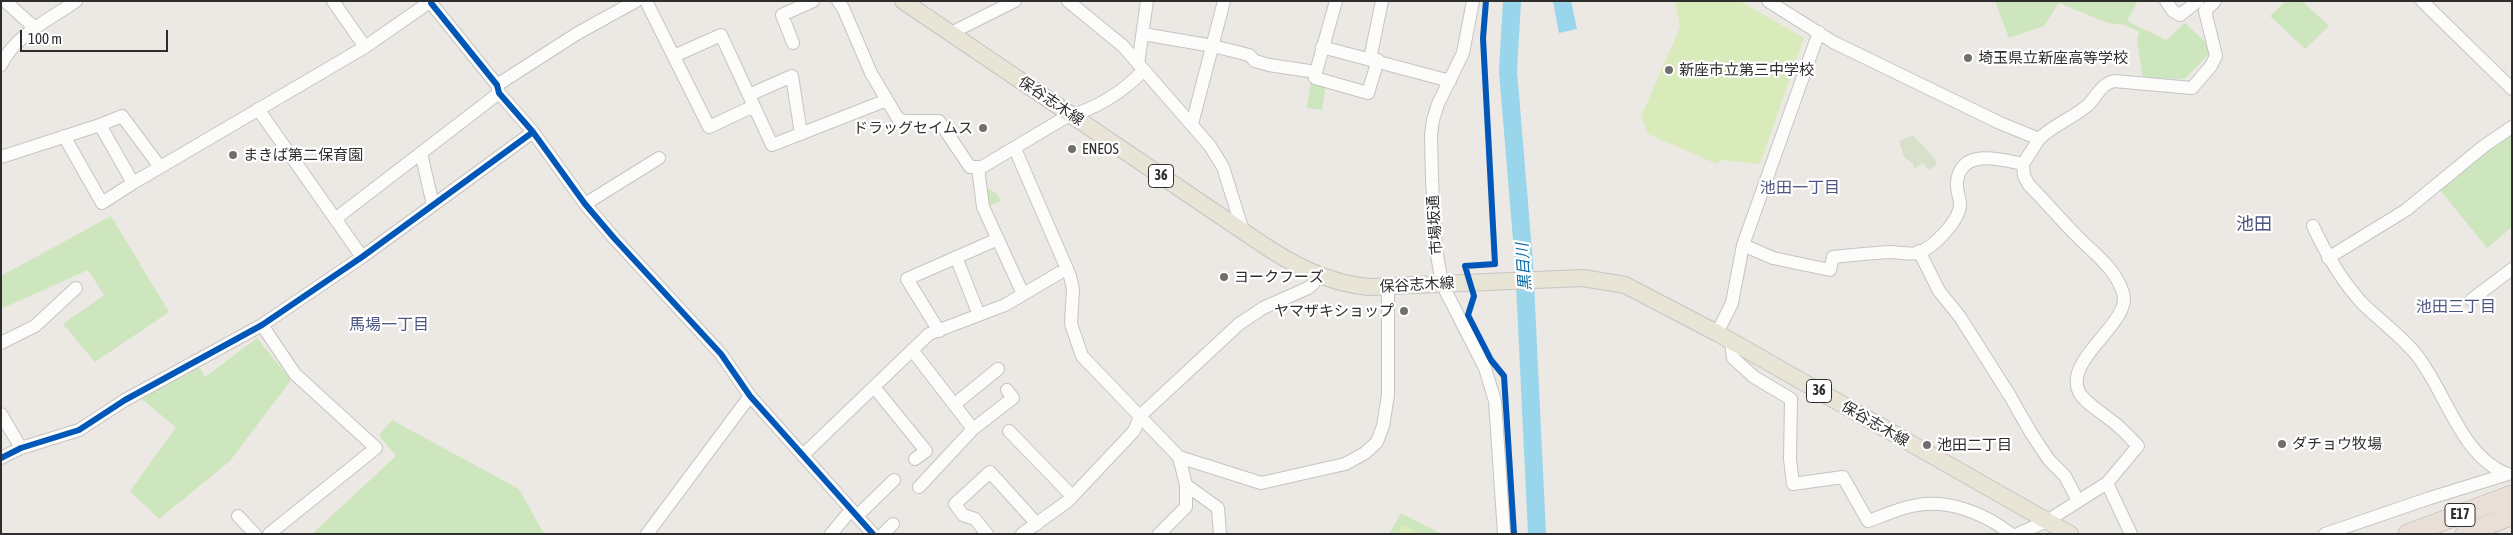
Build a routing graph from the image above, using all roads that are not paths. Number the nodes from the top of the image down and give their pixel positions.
1 (5, 1) edge
2 (76, 1) edge
3 (333, 1) edge
4 (636, 1) edge
5 (646, 1) edge
6 (813, 1) edge
7 (838, 1) edge
8 (903, 1) edge
9 (1014, 1) edge
10 (1068, 1) edge
11 (1147, 1) edge
12 (1224, 1) edge
13 (1336, 1) edge
14 (1382, 1) edge
15 (1473, 1) edge
16 (1768, 1) edge
17 (2166, 1) edge
18 (2198, 1) edge
19 (2215, 1) edge
20 (2422, 1) edge
21 (431, 2) edge
22 (57, 6) edge
23 (35, 28) junction
24 (1819, 32) junction
25 (950, 33) junction
26 (1143, 34) junction
27 (793, 43) dead end
28 (1213, 46) junction
29 (1322, 47) junction
30 (365, 48) junction
31 (674, 56) junction
32 (1374, 59) junction
33 (1, 66) edge
34 (1141, 67) junction
35 (1316, 72) junction
36 (1450, 81) junction
37 (498, 89) junction
38 (2512, 90) edge
39 (887, 100) junction
40 (751, 101) junction
41 (258, 109) junction
42 (1072, 115) junction
43 (1192, 124) junction
44 (100, 125) junction
45 (2512, 127) edge
46 (533, 132) junction
47 (801, 134) junction
48 (64, 136) junction
49 (2039, 139) junction
50 (1015, 149) junction
51 (421, 153) junction
52 (1, 157) edge
53 (659, 158) dead end
54 (2023, 164) junction
55 (160, 167) junction
56 (978, 168) junction
57 (133, 183) junction
58 (585, 204) junction
59 (433, 205) junction
60 (335, 219) junction
61 (2313, 226) dead end
62 (1243, 231) junction
63 (998, 239) junction
64 (1743, 245) junction
65 (1919, 252) junction
66 (362, 257) junction
67 (956, 257) junction
68 (2328, 258) junction
69 (1066, 269) junction
70 (2512, 269) edge
71 (1317, 275) junction
72 (1442, 284) junction
73 (1388, 287) junction
74 (76, 288) dead end
75 (1023, 294) junction
76 (2471, 300) dead end
77 (979, 315) junction
78 (262, 325) junction
79 (939, 331) junction
80 (1716, 333) junction
81 (1731, 342) junction
82 (1, 343) edge
83 (912, 350) junction
84 (998, 369) dead end
85 (874, 387) junction
86 (1007, 390) dead end
87 (750, 396) junction
88 (954, 404) junction
89 (1, 414) edge
90 (1141, 415) junction
91 (973, 429) junction
92 (1009, 432) dead end
93 (21, 448) junction
94 (803, 455) junction
95 (1179, 457) junction
96 (1, 458) edge
97 (915, 458) dead end
98 (2510, 474) edge
99 (894, 480) dead end
100 (2107, 483) junction
101 (1186, 485) junction
102 (919, 488) dead end
103 (2512, 495) edge
104 (1072, 496) junction
105 (2078, 501) junction
106 (854, 513) junction
107 (2512, 515) edge
108 (238, 516) dead end
109 (2047, 521) junction
110 (893, 524) dead end
111 (1032, 530) edge
112 (255, 534) edge
113 (269, 534) edge
114 (647, 534) edge
115 (832, 534) edge
116 (874, 534) edge
117 (883, 534) edge
118 (986, 534) edge
119 (1159, 534) edge
120 (1220, 534) edge
121 (1504, 534) edge
122 (2011, 534) edge
123 (2018, 534) edge
124 (2070, 534) edge
125 (2131, 534) edge
126 (2326, 534) edge
127 (2408, 534) edge
128 (2465, 534) edge

1 - 23 street
2 - 22 street
3 - 30 street
4 - 37 street
5 - 31 street
6 - 27 street
7 - 39 street
8 - 25 main road, 保谷志木線 / 36
9 - 25 street
10 - 34 street
11 - 26 street
12 - 28 street
13 - 29 street
14 - 32 street
15 - 36 street, 市場坂通
16 - 24 street
17 - 18 street
19 - 49 street
20 - 38 street
21 - 30 street
21 - 37 street
22 - 23 street
23 - 33 street
24 - 49 street
24 - 64 street
25 - 42 main road, 保谷志木線 / 36
26 - 28 street
26 - 34 street
28 - 35 street
28 - 43 street
29 - 32 street
29 - 35 street
30 - 41 street
31 - 40 street
31 - 40 street
32 - 35 street
32 - 36 street
34 - 42 street
34 - 43 street
36 - 72 street, 市場坂通
37 - 46 street
37 - 51 street
39 - 47 street
39 - 56 street
40 - 47 street
40 - 47 street
41 - 55 street
41 - 60 street
42 - 50 street
42 - 62 main road, 保谷志木線 / 36
43 - 62 street
44 - 48 street
44 - 55 street
44 - 57 street
45 - 68 street
46 - 58 street
46 - 59 street
48 - 52 street
48 - 57 street
49 - 54 street
50 - 56 street
50 - 69 street
51 - 59 street
51 - 60 street
53 - 58 street
54 - 65 street
54 - 100 street
55 - 57 street
56 - 63 street
58 - 87 street
59 - 66 street
60 - 66 street
61 - 68 street
62 - 71 main road, 保谷志木線 / 36
63 - 67 street
63 - 75 street
64 - 65 street
64 - 80 street
65 - 105 street
66 - 78 street
67 - 77 street
67 - 79 street
68 - 98 street
69 - 75 street
69 - 90 street
70 - 76 street
71 - 73 main road, 保谷志木線 / 36
71 - 90 street
72 - 73 main road, 保谷志木線 / 36
72 - 80 main road, 保谷志木線 / 36
72 - 121 street, 市場坂通
73 - 95 street
74 - 82 street
75 - 77 street
77 - 79 street
78 - 93 street
78 - 113 street
79 - 83 street
80 - 81 main road, 保谷志木線 / 36
81 - 109 main road, 保谷志木線 / 36
81 - 122 street
83 - 85 street
83 - 88 street
84 - 88 street
85 - 94 street
85 - 97 street
86 - 91 street
87 - 94 street
87 - 114 street
88 - 91 street
89 - 93 street
90 - 95 street
90 - 104 street
91 - 102 street
92 - 104 street
93 - 96 street
94 - 106 street
95 - 101 street
98 - 126 street
99 - 106 street
100 - 105 street
100 - 125 street
101 - 119 street
101 - 120 street
103 - 127 highway, E17
104 - 111 street
105 - 109 street
106 - 115 street
106 - 116 street
107 - 128 highway, E17
108 - 112 street
109 - 123 street
109 - 124 main road, 保谷志木線 / 36
110 - 117 street
111 - 118 street

